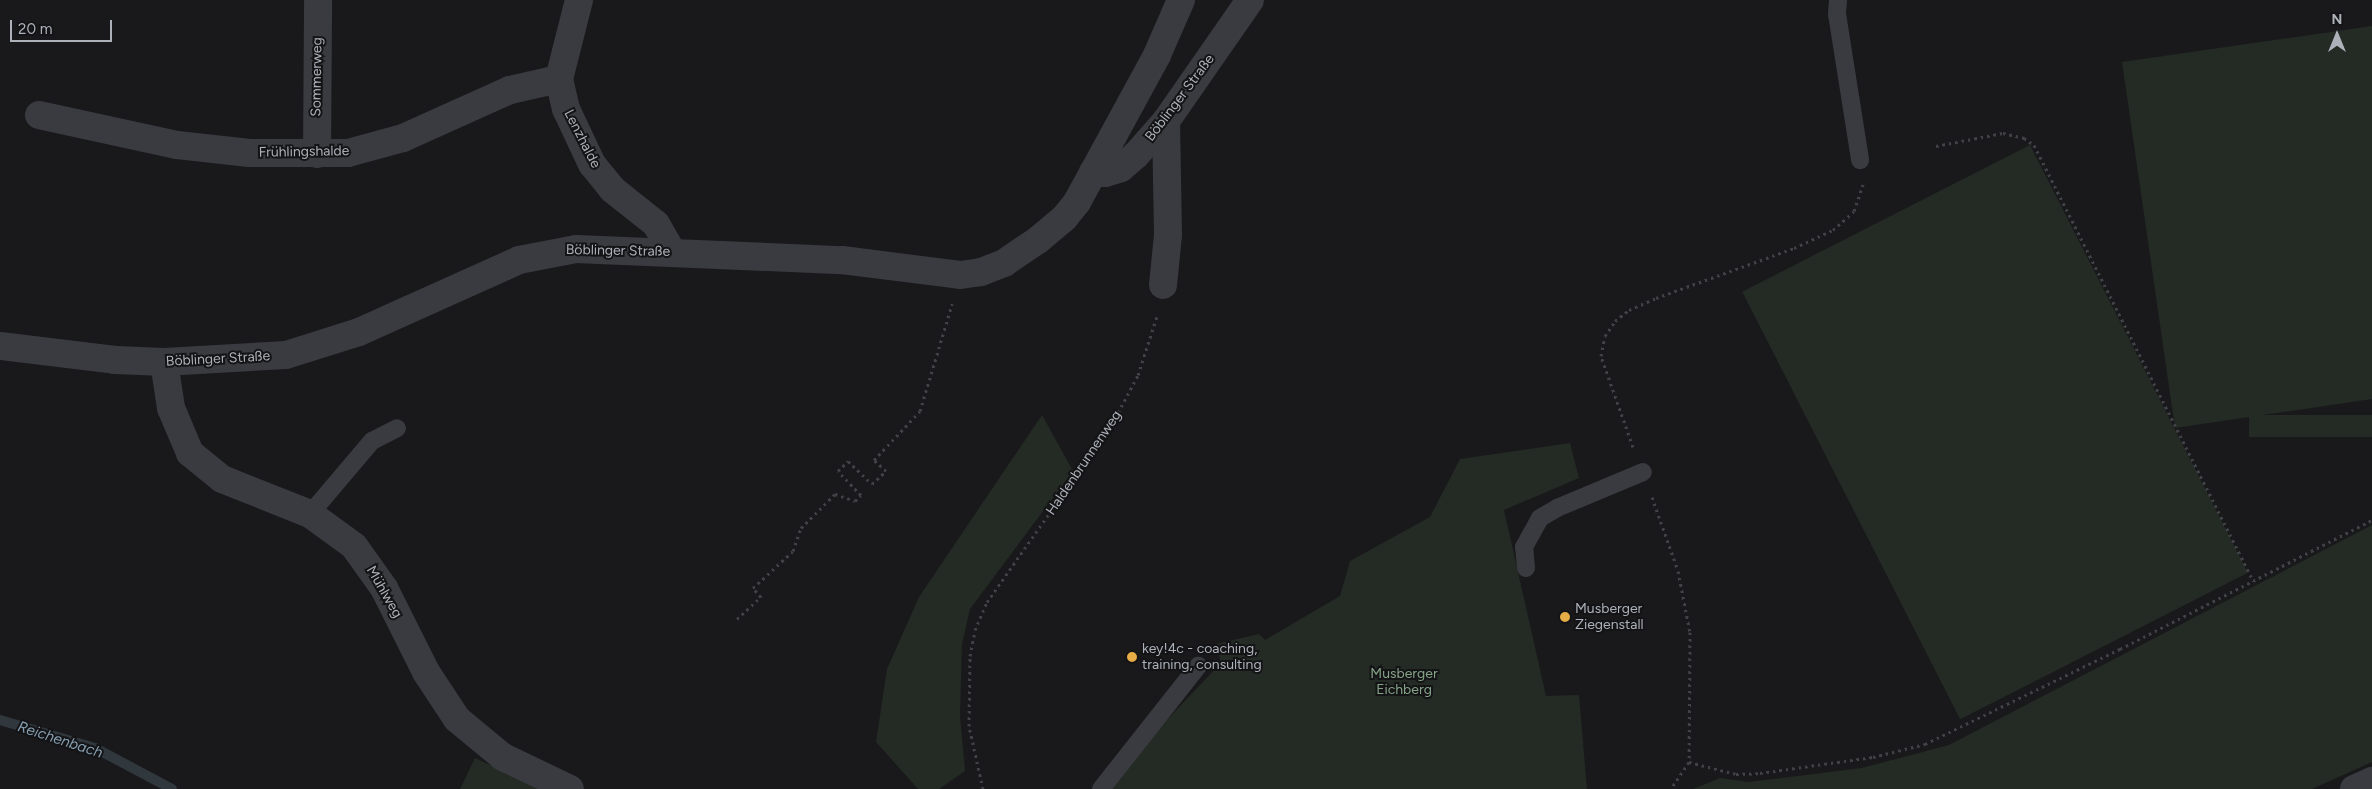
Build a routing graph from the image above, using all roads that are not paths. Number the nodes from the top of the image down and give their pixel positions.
1 (318, 0) edge
2 (580, 0) edge
3 (1181, 0) edge
4 (1250, 0) edge
5 (1838, 0) edge
6 (559, 79) junction
7 (39, 115) dead end
8 (1166, 121) junction
9 (317, 154) junction
10 (1860, 160) road end
11 (1093, 172) junction
12 (672, 252) junction
13 (1163, 285) road end
14 (0, 346) edge
15 (164, 362) junction
16 (398, 428) dead end
17 (1643, 472) road end
18 (310, 514) junction
19 (1526, 568) dead end
20 (1198, 666) dead end
21 (2372, 781) edge
22 (570, 789) edge
23 (1101, 789) edge
24 (2354, 789) edge

1 - 9 street, Sommerweg
2 - 6 street, Lenzhalde
3 - 11 street, Böblinger Straße
4 - 8 street, Böblinger Straße
5 - 10 lane
6 - 9 street, Frühlingshalde
6 - 12 street, Lenzhalde
7 - 9 street, Frühlingshalde
8 - 11 street, Böblinger Straße
8 - 13 street
11 - 12 street, Böblinger Straße
12 - 15 street, Böblinger Straße
14 - 15 street, Böblinger Straße
15 - 18 street, Mühlweg
16 - 18 lane
17 - 19 lane
18 - 22 street, Mühlweg
20 - 23 lane
21 - 24 street

